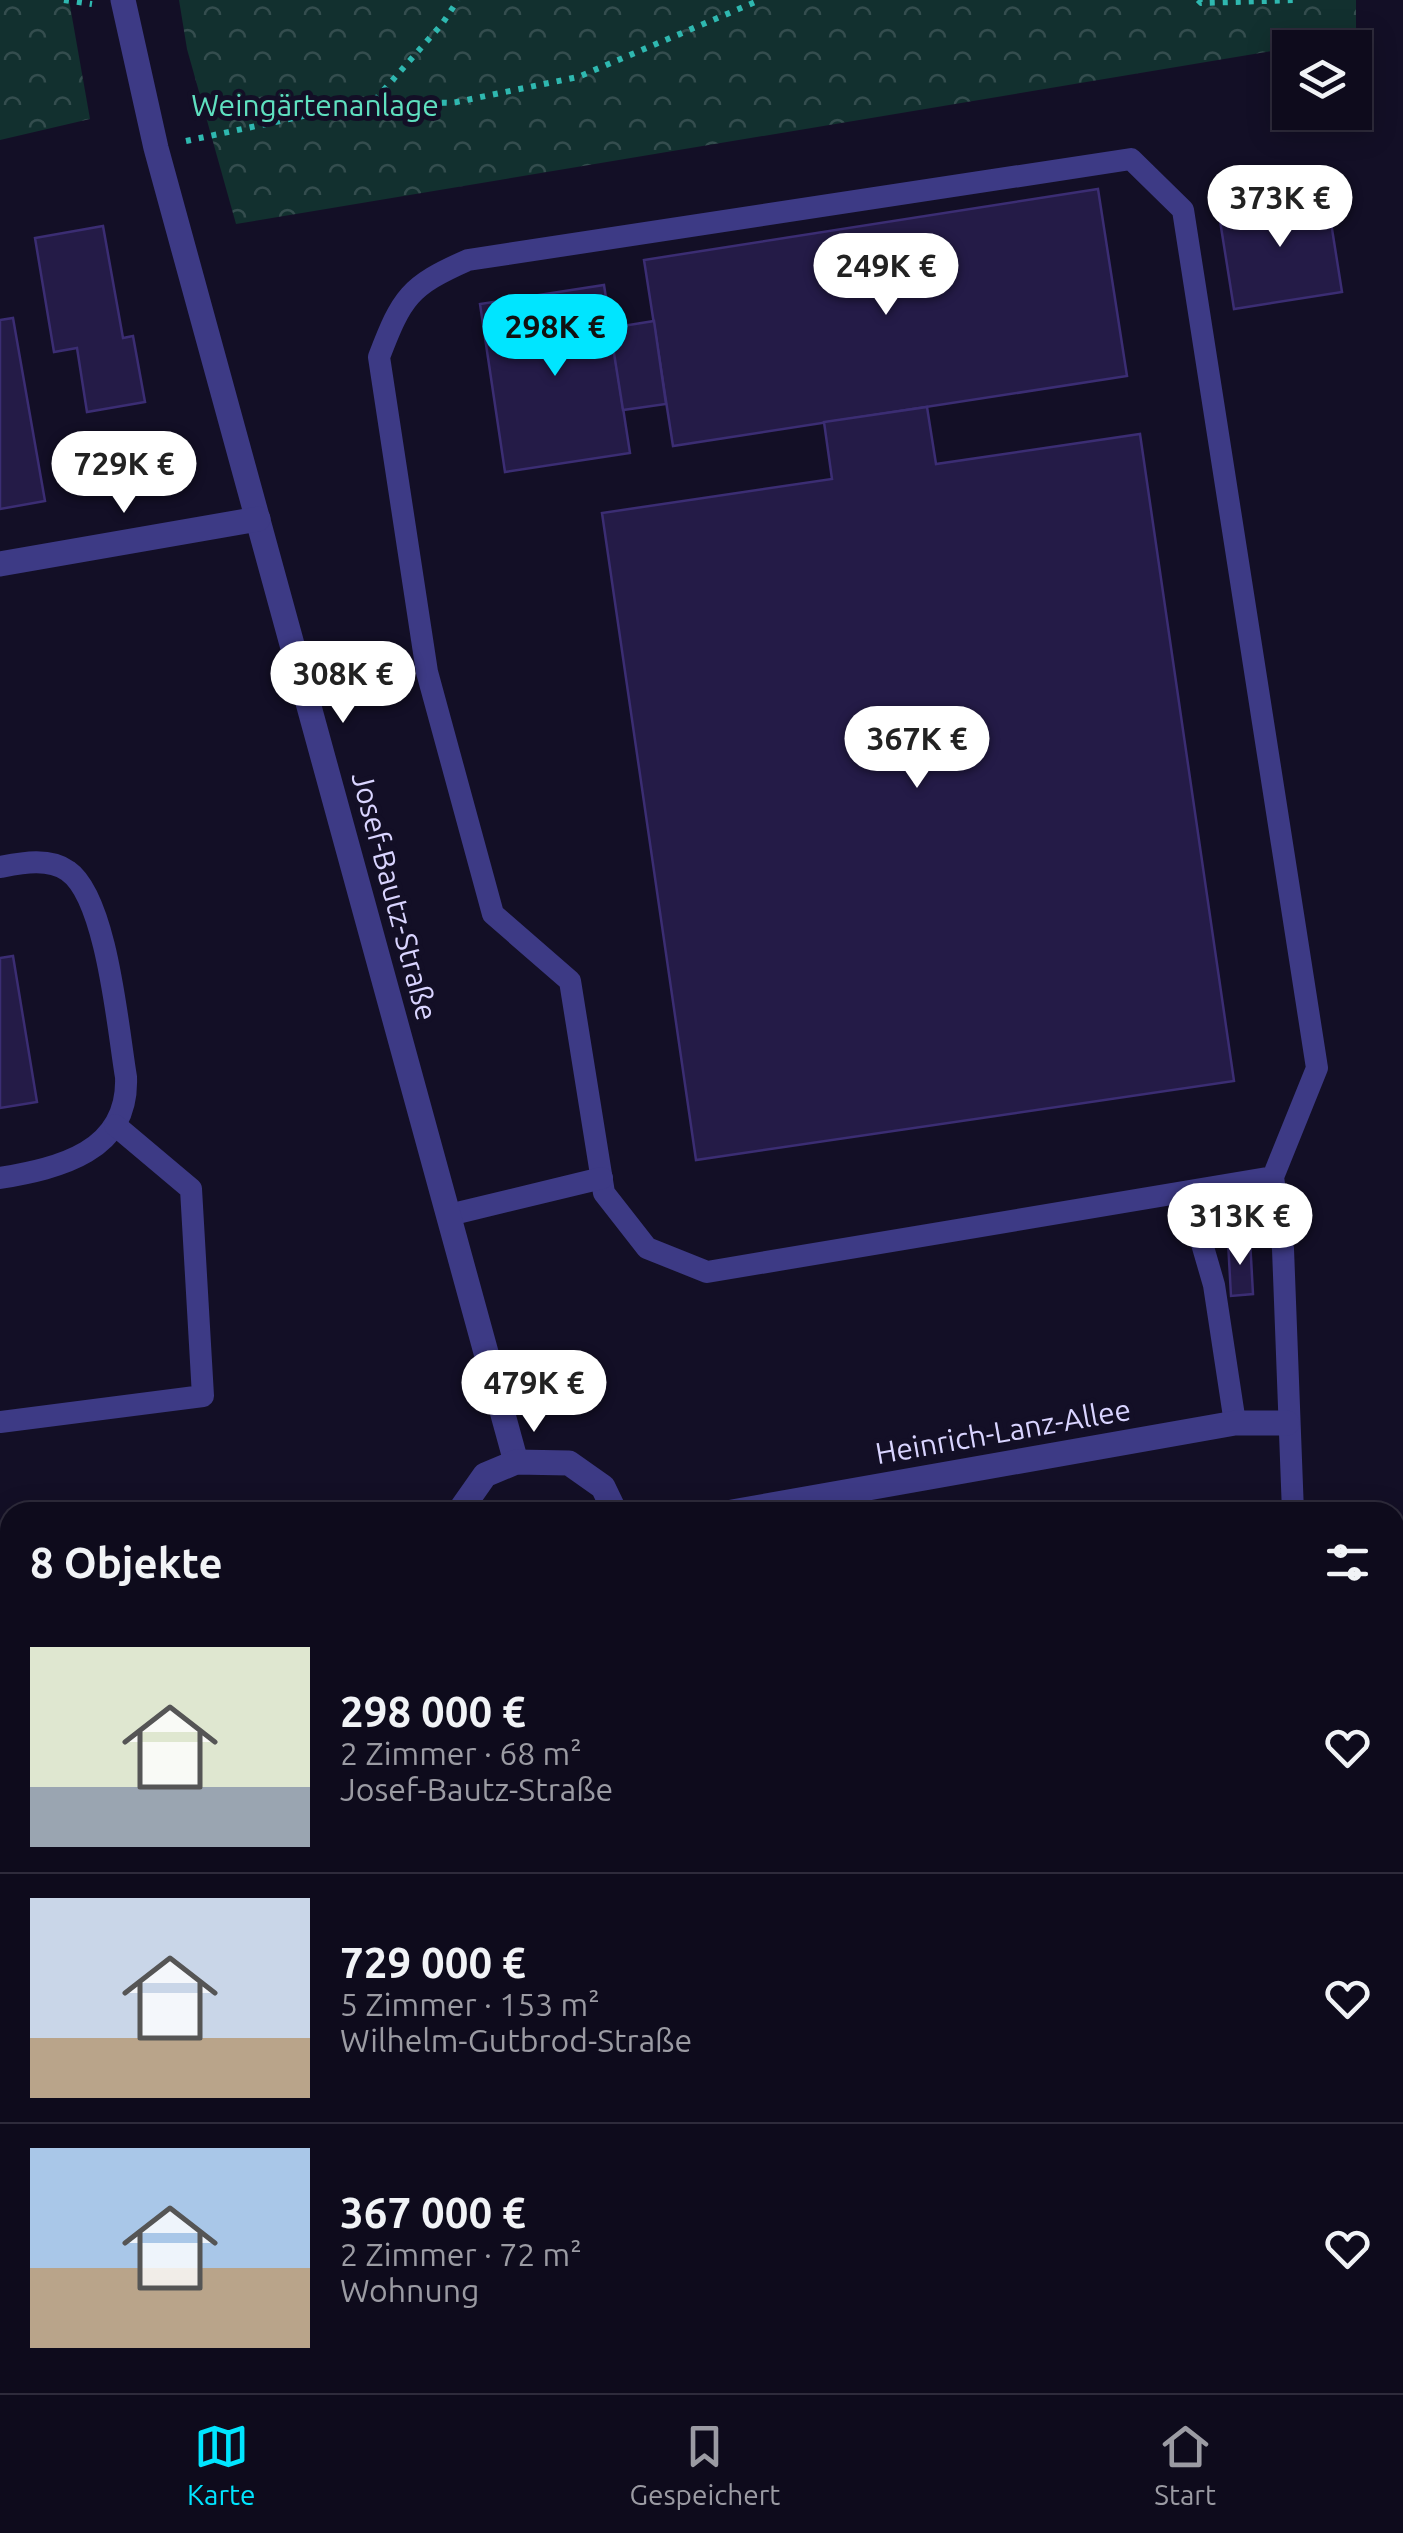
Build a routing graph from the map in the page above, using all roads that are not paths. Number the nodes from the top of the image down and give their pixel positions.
1 (122, 0) edge
2 (258, 520) junction
3 (0, 564) edge
4 (0, 867) edge
5 (115, 1124) junction
6 (0, 1178) edge
7 (602, 1178) junction
8 (1273, 1178) junction
9 (1187, 1192) junction
10 (449, 1214) junction
11 (0, 1422) edge
12 (1235, 1423) junction
13 (1287, 1423) junction
14 (516, 1462) junction
15 (466, 1502) edge
16 (610, 1502) edge
17 (789, 1502) edge
18 (1291, 1502) edge

1 - 2 street, Josef-Bautz-Straße
2 - 3 street
2 - 10 street, Josef-Bautz-Straße
4 - 5 lane
5 - 6 lane
5 - 11 lane
7 - 8 lane
7 - 9 lane
7 - 10 lane
8 - 9 lane
8 - 13 lane
9 - 12 lane
10 - 14 street, Josef-Bautz-Straße
12 - 13 street, Heinrich-Lanz-Allee
12 - 17 street, Heinrich-Lanz-Allee
13 - 18 lane
14 - 15 street
14 - 16 street

